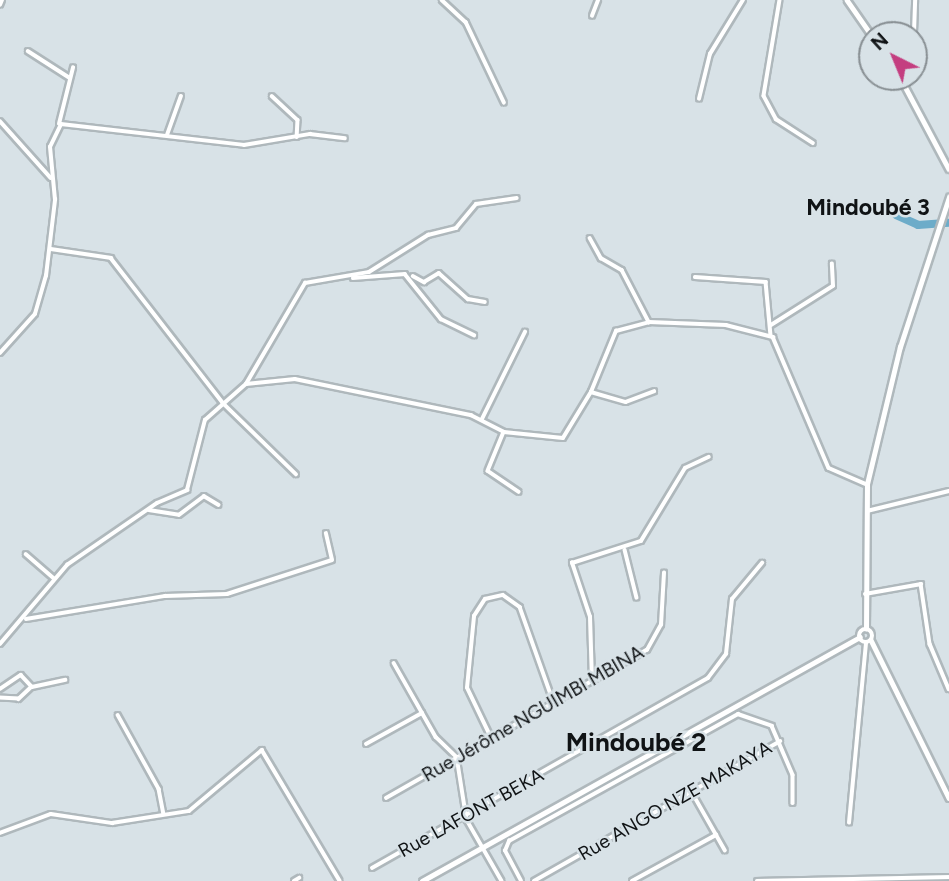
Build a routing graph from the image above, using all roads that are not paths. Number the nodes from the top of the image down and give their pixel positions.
1 (2, 0) edge
2 (442, 0) edge
3 (598, 0) edge
4 (743, 0) edge
5 (780, 0) edge
6 (847, 0) edge
7 (915, 0) edge
8 (0, 5) edge
9 (592, 16) dead end
10 (862, 21) edge
11 (914, 21) edge
12 (28, 51) dead end
13 (73, 68) dead end
14 (70, 78) junction
15 (907, 91) edge
16 (181, 96) dead end
17 (272, 96) dead end
18 (699, 99) dead end
19 (504, 102) dead end
20 (0, 121) edge
21 (58, 126) junction
22 (167, 135) junction
23 (297, 138) junction
24 (345, 138) dead end
25 (813, 143) dead end
26 (949, 169) edge
27 (53, 179) junction
28 (949, 197) edge
29 (517, 198) dead end
30 (590, 238) dead end
31 (51, 249) junction
32 (832, 264) dead end
33 (411, 277) junction
34 (695, 277) dead end
35 (351, 278) junction
36 (485, 302) dead end
37 (649, 322) junction
38 (771, 325) junction
39 (525, 332) dead end
40 (474, 335) dead end
41 (771, 336) junction
42 (0, 354) edge
43 (246, 384) junction
44 (654, 391) dead end
45 (591, 392) junction
46 (223, 403) junction
47 (482, 419) junction
48 (503, 432) junction
49 (709, 457) dead end
50 (296, 474) dead end
51 (867, 484) junction
52 (949, 491) edge
53 (519, 492) dead end
54 (219, 505) dead end
55 (147, 510) junction
56 (867, 511) junction
57 (326, 534) dead end
58 (625, 549) junction
59 (26, 554) dead end
60 (762, 563) dead end
61 (664, 573) dead end
62 (54, 578) junction
63 (865, 594) junction
64 (637, 598) dead end
65 (26, 619) junction
66 (866, 629) junction
67 (860, 637) junction
68 (868, 641) junction
69 (0, 643) edge
70 (394, 663) dead end
71 (65, 680) dead end
72 (592, 681) junction
73 (32, 687) junction
74 (0, 689) edge
75 (949, 689) edge
76 (0, 698) edge
77 (554, 703) junction
78 (422, 713) junction
79 (118, 715) dead end
80 (491, 738) junction
81 (780, 741) junction
82 (366, 744) dead end
83 (457, 757) junction
84 (692, 792) junction
85 (386, 798) dead end
86 (949, 798) edge
87 (793, 803) dead end
88 (164, 814) junction
89 (465, 815) junction
90 (849, 823) dead end
91 (0, 833) edge
92 (716, 835) junction
93 (483, 846) junction
94 (725, 850) dead end
95 (372, 868) dead end
96 (913, 875) junction
97 (949, 877) edge
98 (299, 878) dead end
99 (844, 879) edge
100 (294, 881) edge
101 (340, 881) edge
102 (422, 881) edge
103 (502, 881) edge
104 (522, 881) edge
105 (534, 881) edge
106 (632, 881) edge
107 (757, 881) edge
108 (913, 881) edge

1 - 8 street
2 - 19 street
3 - 9 street
4 - 18 street
5 - 25 street
6 - 10 street
7 - 11 street
12 - 14 street
13 - 14 street
14 - 21 street
15 - 26 street
16 - 22 street
17 - 23 street
20 - 27 street
21 - 22 street
21 - 27 street
22 - 23 street
23 - 24 street
27 - 31 street
28 - 51 street
29 - 35 street
30 - 37 street
31 - 42 street
31 - 46 street
32 - 38 street
33 - 35 street
33 - 36 street
33 - 40 street
34 - 38 street
35 - 43 street
37 - 41 street
37 - 45 street
38 - 41 street
39 - 47 street
41 - 51 street
43 - 46 street
43 - 47 street
44 - 45 street
45 - 48 street
46 - 50 street
46 - 55 street
47 - 48 street
48 - 53 street
49 - 58 street
51 - 56 street
52 - 56 street
54 - 55 street
55 - 62 street
56 - 63 street
57 - 65 street
58 - 64 street
58 - 72 street
59 - 62 street
60 - 89 street, Rue LAFONT BEKA
61 - 72 street, Rue Jérôme NGUIMBI MBINA
62 - 65 street
63 - 66 street
63 - 75 street
65 - 69 street
66 - 67 street
66 - 68 street
67 - 68 street
67 - 93 street
68 - 86 street
68 - 90 street
70 - 78 street
71 - 73 street
72 - 77 street, Rue Jérôme NGUIMBI MBINA
73 - 74 street
73 - 76 street
77 - 80 street, Rue Jérôme NGUIMBI MBINA
77 - 80 street
78 - 82 street
78 - 83 street
79 - 88 street
80 - 83 street, Rue Jérôme NGUIMBI MBINA
81 - 84 street, Rue ANGO NZE MAKAYA
81 - 87 street
81 - 104 street
83 - 85 street, Rue Jérôme NGUIMBI MBINA
83 - 89 street
84 - 92 street
84 - 105 street, Rue ANGO NZE MAKAYA
88 - 91 street
88 - 101 street
89 - 93 street
89 - 95 street, Rue LAFONT BEKA
92 - 94 street
92 - 106 street
93 - 102 street
93 - 103 street
96 - 97 street
96 - 99 street
96 - 108 street
98 - 100 street
99 - 107 street

